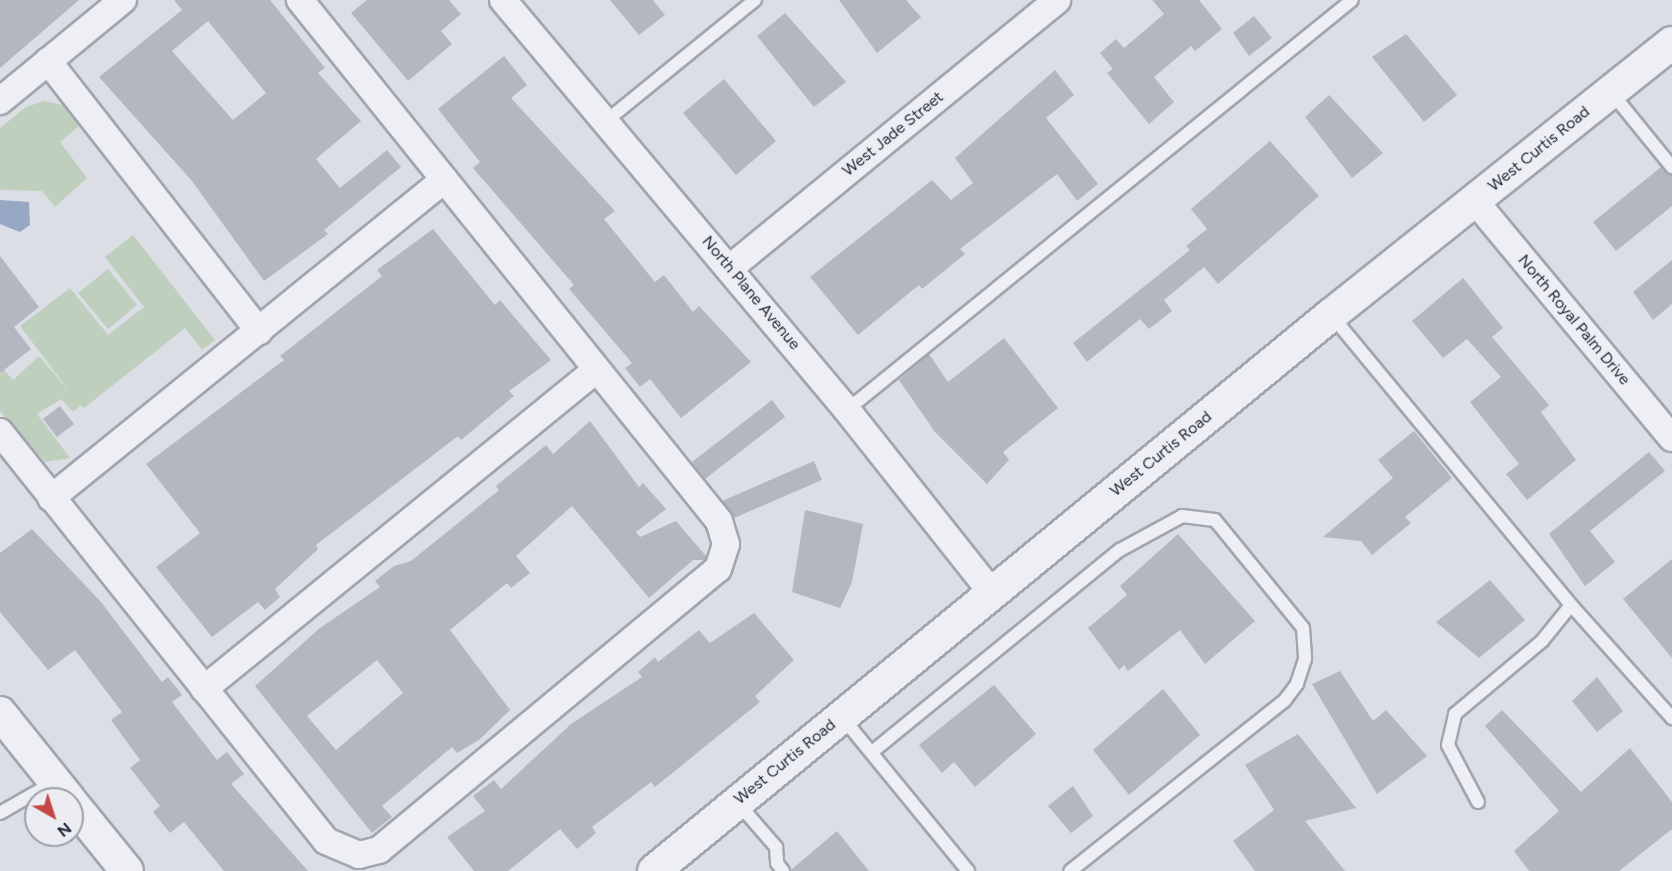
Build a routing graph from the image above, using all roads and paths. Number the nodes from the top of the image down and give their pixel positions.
1 (123, 0) edge
2 (300, 0) edge
3 (503, 0) edge
4 (755, 0) edge
5 (1057, 0) edge
6 (1352, 0) edge
7 (1672, 43) edge
8 (48, 61) junction
9 (1611, 92) junction
10 (0, 101) edge
11 (606, 121) junction
12 (1672, 167) edge
13 (444, 180) junction
14 (1475, 201) junction
15 (730, 268) junction
16 (1331, 315) junction
17 (259, 331) junction
18 (596, 370) junction
19 (847, 410) junction
20 (0, 432) edge
21 (1672, 438) edge
22 (51, 498) junction
23 (991, 592) junction
24 (1571, 605) junction
25 (204, 689) junction
26 (0, 713) edge
27 (841, 716) junction
28 (1672, 718) edge
29 (872, 752) junction
30 (59, 787) edge
31 (1478, 801) dead end
32 (736, 802) junction
33 (24, 806) edge
34 (0, 813) edge
35 (84, 818) edge
36 (662, 868) edge
37 (127, 871) edge
38 (783, 871) edge
39 (968, 871) edge
40 (1070, 871) edge

1 - 8 street
2 - 13 street
3 - 11 street, North Plane Avenue
4 - 11 lane
5 - 15 street, West Jade Street
6 - 19 lane
7 - 9 street, West Curtis Road
8 - 10 street
8 - 17 street
9 - 12 lane
9 - 14 street, West Curtis Road
11 - 15 street, North Plane Avenue
13 - 17 street
13 - 18 street
14 - 16 street, West Curtis Road
14 - 21 street, North Royal Palm Drive
15 - 19 street, North Plane Avenue
16 - 23 street, West Curtis Road
16 - 24 lane
17 - 22 street
18 - 25 street
18 - 25 street
19 - 23 street, North Plane Avenue
20 - 22 street
22 - 25 street
23 - 27 street, West Curtis Road
24 - 28 lane
24 - 31 lane
26 - 30 street
27 - 29 lane
27 - 32 street, West Curtis Road
29 - 39 lane
29 - 40 lane
32 - 36 street, West Curtis Road
32 - 38 lane
33 - 34 lane
35 - 37 street

